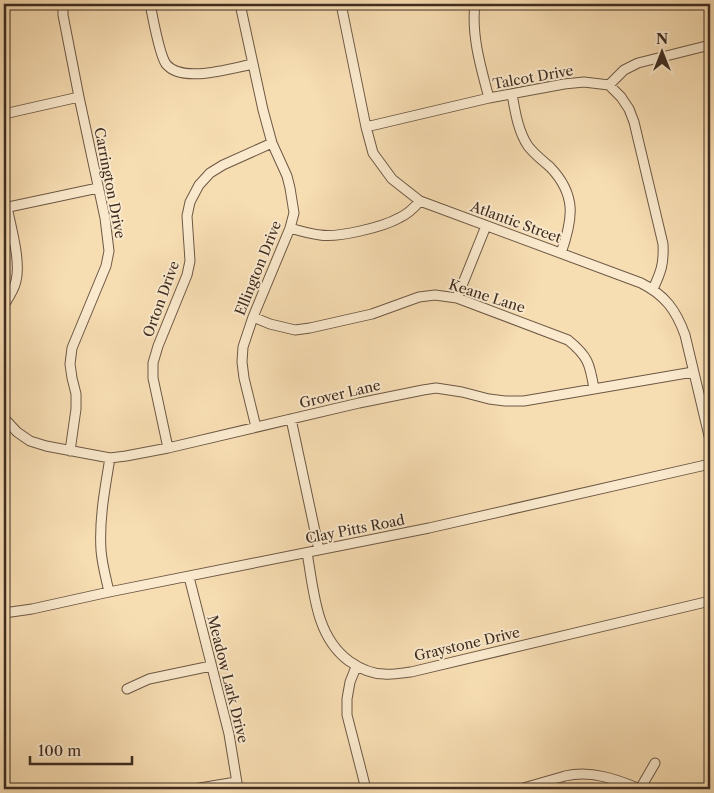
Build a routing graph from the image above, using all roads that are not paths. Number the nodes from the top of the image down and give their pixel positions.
1 (62, 4) edge
2 (150, 4) edge
3 (240, 4) edge
4 (341, 4) edge
5 (475, 4) edge
6 (710, 45) edge
7 (253, 64) junction
8 (609, 85) junction
9 (512, 94) junction
10 (79, 97) junction
11 (489, 98) junction
12 (4, 114) edge
13 (366, 127) junction
14 (272, 144) junction
15 (98, 188) junction
16 (420, 201) junction
17 (5, 207) edge
18 (486, 226) junction
19 (290, 228) junction
20 (561, 253) junction
21 (653, 289) junction
22 (458, 298) junction
23 (4, 305) edge
24 (253, 317) junction
25 (693, 372) junction
26 (594, 389) junction
27 (4, 418) edge
28 (292, 419) junction
29 (256, 427) junction
30 (710, 440) edge
31 (168, 448) junction
32 (70, 451) junction
33 (110, 458) junction
34 (710, 464) edge
35 (319, 550) junction
36 (307, 552) junction
37 (189, 577) junction
38 (109, 592) junction
39 (710, 601) edge
40 (4, 613) edge
41 (212, 666) junction
42 (356, 666) junction
43 (127, 688) dead end
44 (655, 763) dead end
45 (237, 786) edge
46 (194, 789) edge
47 (366, 789) edge
48 (520, 789) edge
49 (640, 789) edge

1 - 10 street, Carrington Drive
2 - 7 street
3 - 7 street, Ellington Drive
4 - 13 street, Atlantic Street
5 - 11 street
6 - 8 street
7 - 14 street, Ellington Drive
8 - 9 street, Talcot Drive
8 - 21 street
9 - 11 street, Talcot Drive
9 - 20 street
10 - 12 street
10 - 15 street, Carrington Drive
11 - 13 street, Talcot Drive
13 - 16 street, Atlantic Street
14 - 19 street, Ellington Drive
14 - 31 street, Orton Drive
15 - 17 street
15 - 32 street, Carrington Drive
16 - 18 street, Atlantic Street
16 - 19 street
17 - 23 street
18 - 20 street, Atlantic Street
18 - 22 street
19 - 24 street, Ellington Drive
20 - 21 street, Atlantic Street
21 - 25 street, Atlantic Street
22 - 24 street, Keane Lane
22 - 26 street, Keane Lane
24 - 29 street, Ellington Drive
25 - 26 street, Grover Lane
25 - 30 street, Atlantic Street
26 - 28 street, Grover Lane
27 - 32 street, Grover Lane
28 - 29 street, Grover Lane
28 - 35 street
29 - 31 street, Grover Lane
31 - 33 street, Grover Lane
32 - 33 street, Grover Lane
33 - 38 street
34 - 35 street, Clay Pitts Road
35 - 36 street, Clay Pitts Road
36 - 37 street, Clay Pitts Road
36 - 42 street, Graystone Drive
37 - 38 street, Clay Pitts Road
37 - 41 street, Meadow Lark Drive
38 - 40 street, Clay Pitts Road
39 - 42 street, Graystone Drive
41 - 43 street
41 - 45 street, Meadow Lark Drive
42 - 47 street
44 - 49 street
45 - 46 street
48 - 49 street

